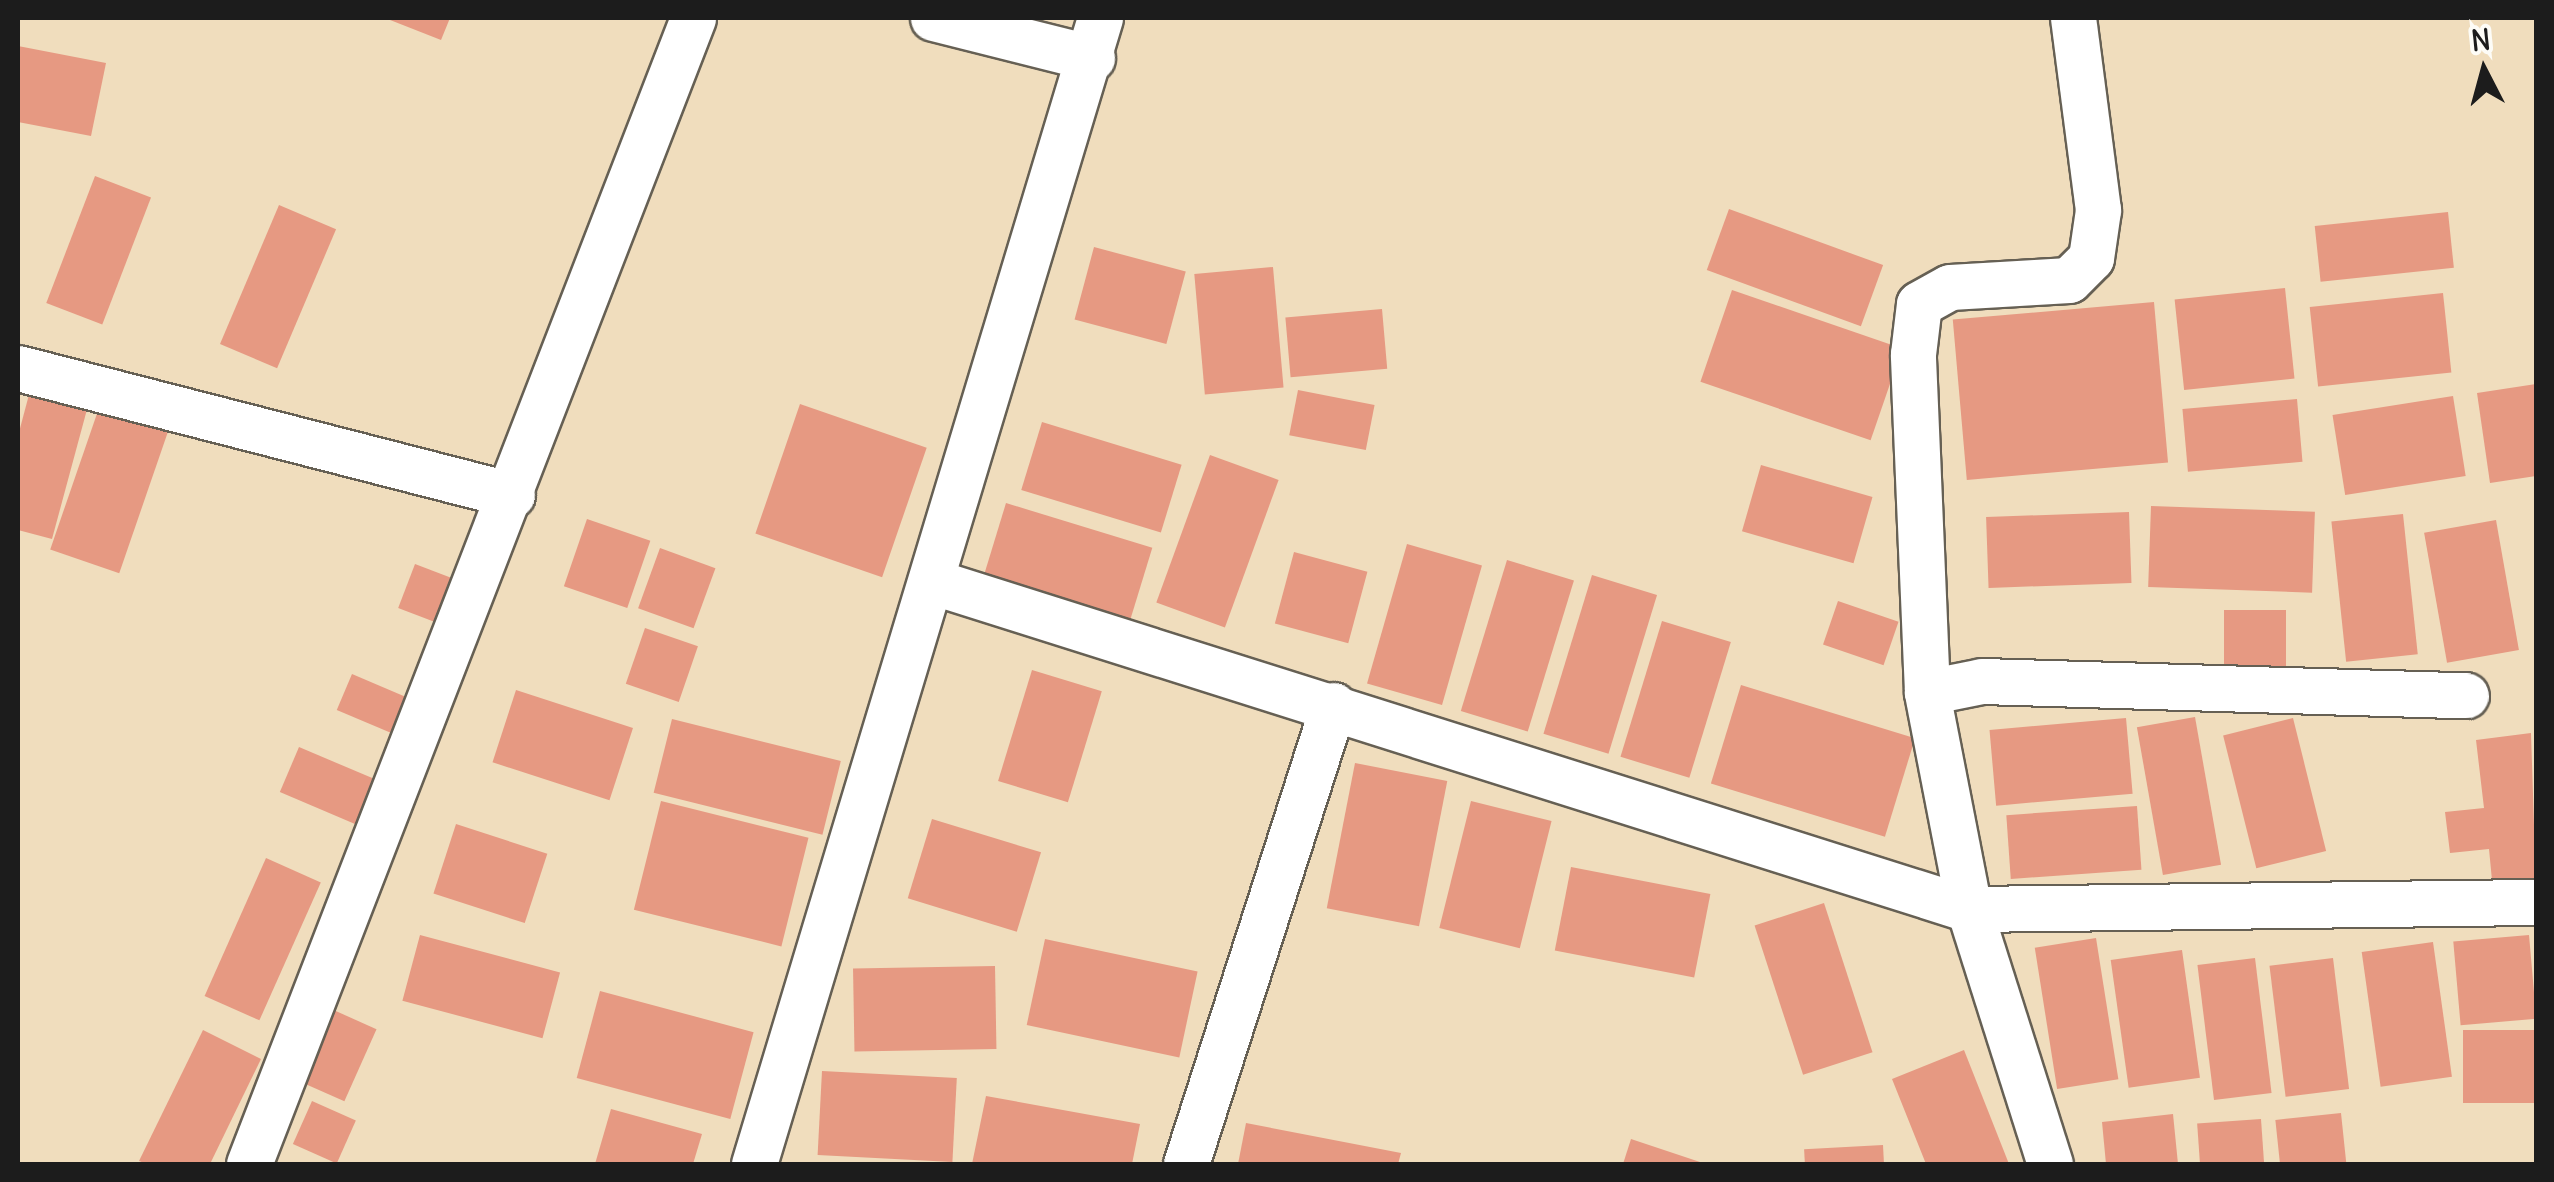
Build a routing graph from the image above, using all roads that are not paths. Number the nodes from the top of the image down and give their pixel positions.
1 (693, 18) edge
2 (933, 18) edge
3 (2073, 18) edge
4 (1096, 38) edge
5 (18, 368) edge
6 (512, 494) junction
7 (931, 582) junction
8 (1927, 692) junction
9 (2466, 695) dead end
10 (1333, 704) junction
11 (2536, 902) edge
12 (1969, 909) junction
13 (249, 1164) edge
14 (754, 1164) edge
15 (1186, 1164) edge
16 (2050, 1164) edge

1 - 6 street
2 - 4 street
3 - 8 street
4 - 7 street
5 - 6 street
6 - 13 street
7 - 10 street
7 - 14 street
8 - 9 street
8 - 12 street
10 - 12 street
10 - 15 street
11 - 12 street
12 - 16 street

